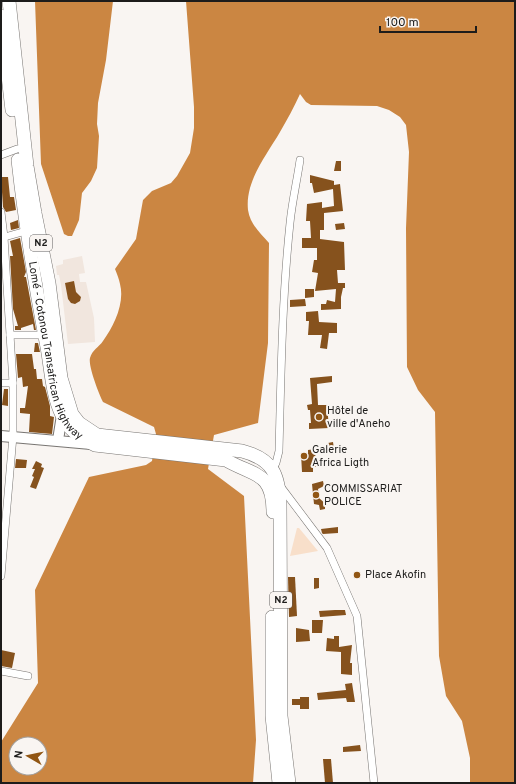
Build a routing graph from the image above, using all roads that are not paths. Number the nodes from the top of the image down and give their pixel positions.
1 (9, 1) edge
2 (1, 16) edge
3 (21, 149) junction
4 (1, 155) edge
5 (300, 160) dead end
6 (1, 212) edge
7 (26, 231) junction
8 (3, 238) edge
9 (10, 335) junction
10 (44, 335) junction
11 (1, 382) edge
12 (12, 383) junction
13 (62, 415) junction
14 (1, 436) edge
15 (14, 436) junction
16 (58, 440) junction
17 (134, 444) junction
18 (95, 445) junction
19 (226, 455) junction
20 (273, 468) junction
21 (280, 485) junction
22 (3, 537) edge
23 (1, 576) edge
24 (1, 671) edge
25 (28, 676) dead end
26 (279, 783) edge
27 (289, 783) edge
28 (374, 783) edge

1 - 3 highway, N2
2 - 3 highway, Lomé - Cotonou Transafrican Highway / N2
3 - 4 street
3 - 7 highway, Lomé - Cotonou Transafrican Highway / N2
3 - 17 highway, N2
5 - 20 street
6 - 8 street
7 - 8 street
7 - 10 highway, Lomé - Cotonou Transafrican Highway / N2
8 - 9 street
9 - 10 street
9 - 12 street
10 - 13 highway, Lomé - Cotonou Transafrican Highway / N2
11 - 12 street
12 - 15 street
13 - 16 street
13 - 18 highway, Lomé - Cotonou Transafrican Highway / N2
14 - 15 street
15 - 16 street
15 - 22 street
16 - 18 street
17 - 18 highway, Lomé - Cotonou Transafrican Highway / N2
17 - 19 highway, N2
19 - 20 highway, N2
19 - 26 highway, N2
20 - 21 highway, N2
21 - 27 highway, N2
21 - 28 street
22 - 23 street
24 - 25 street

